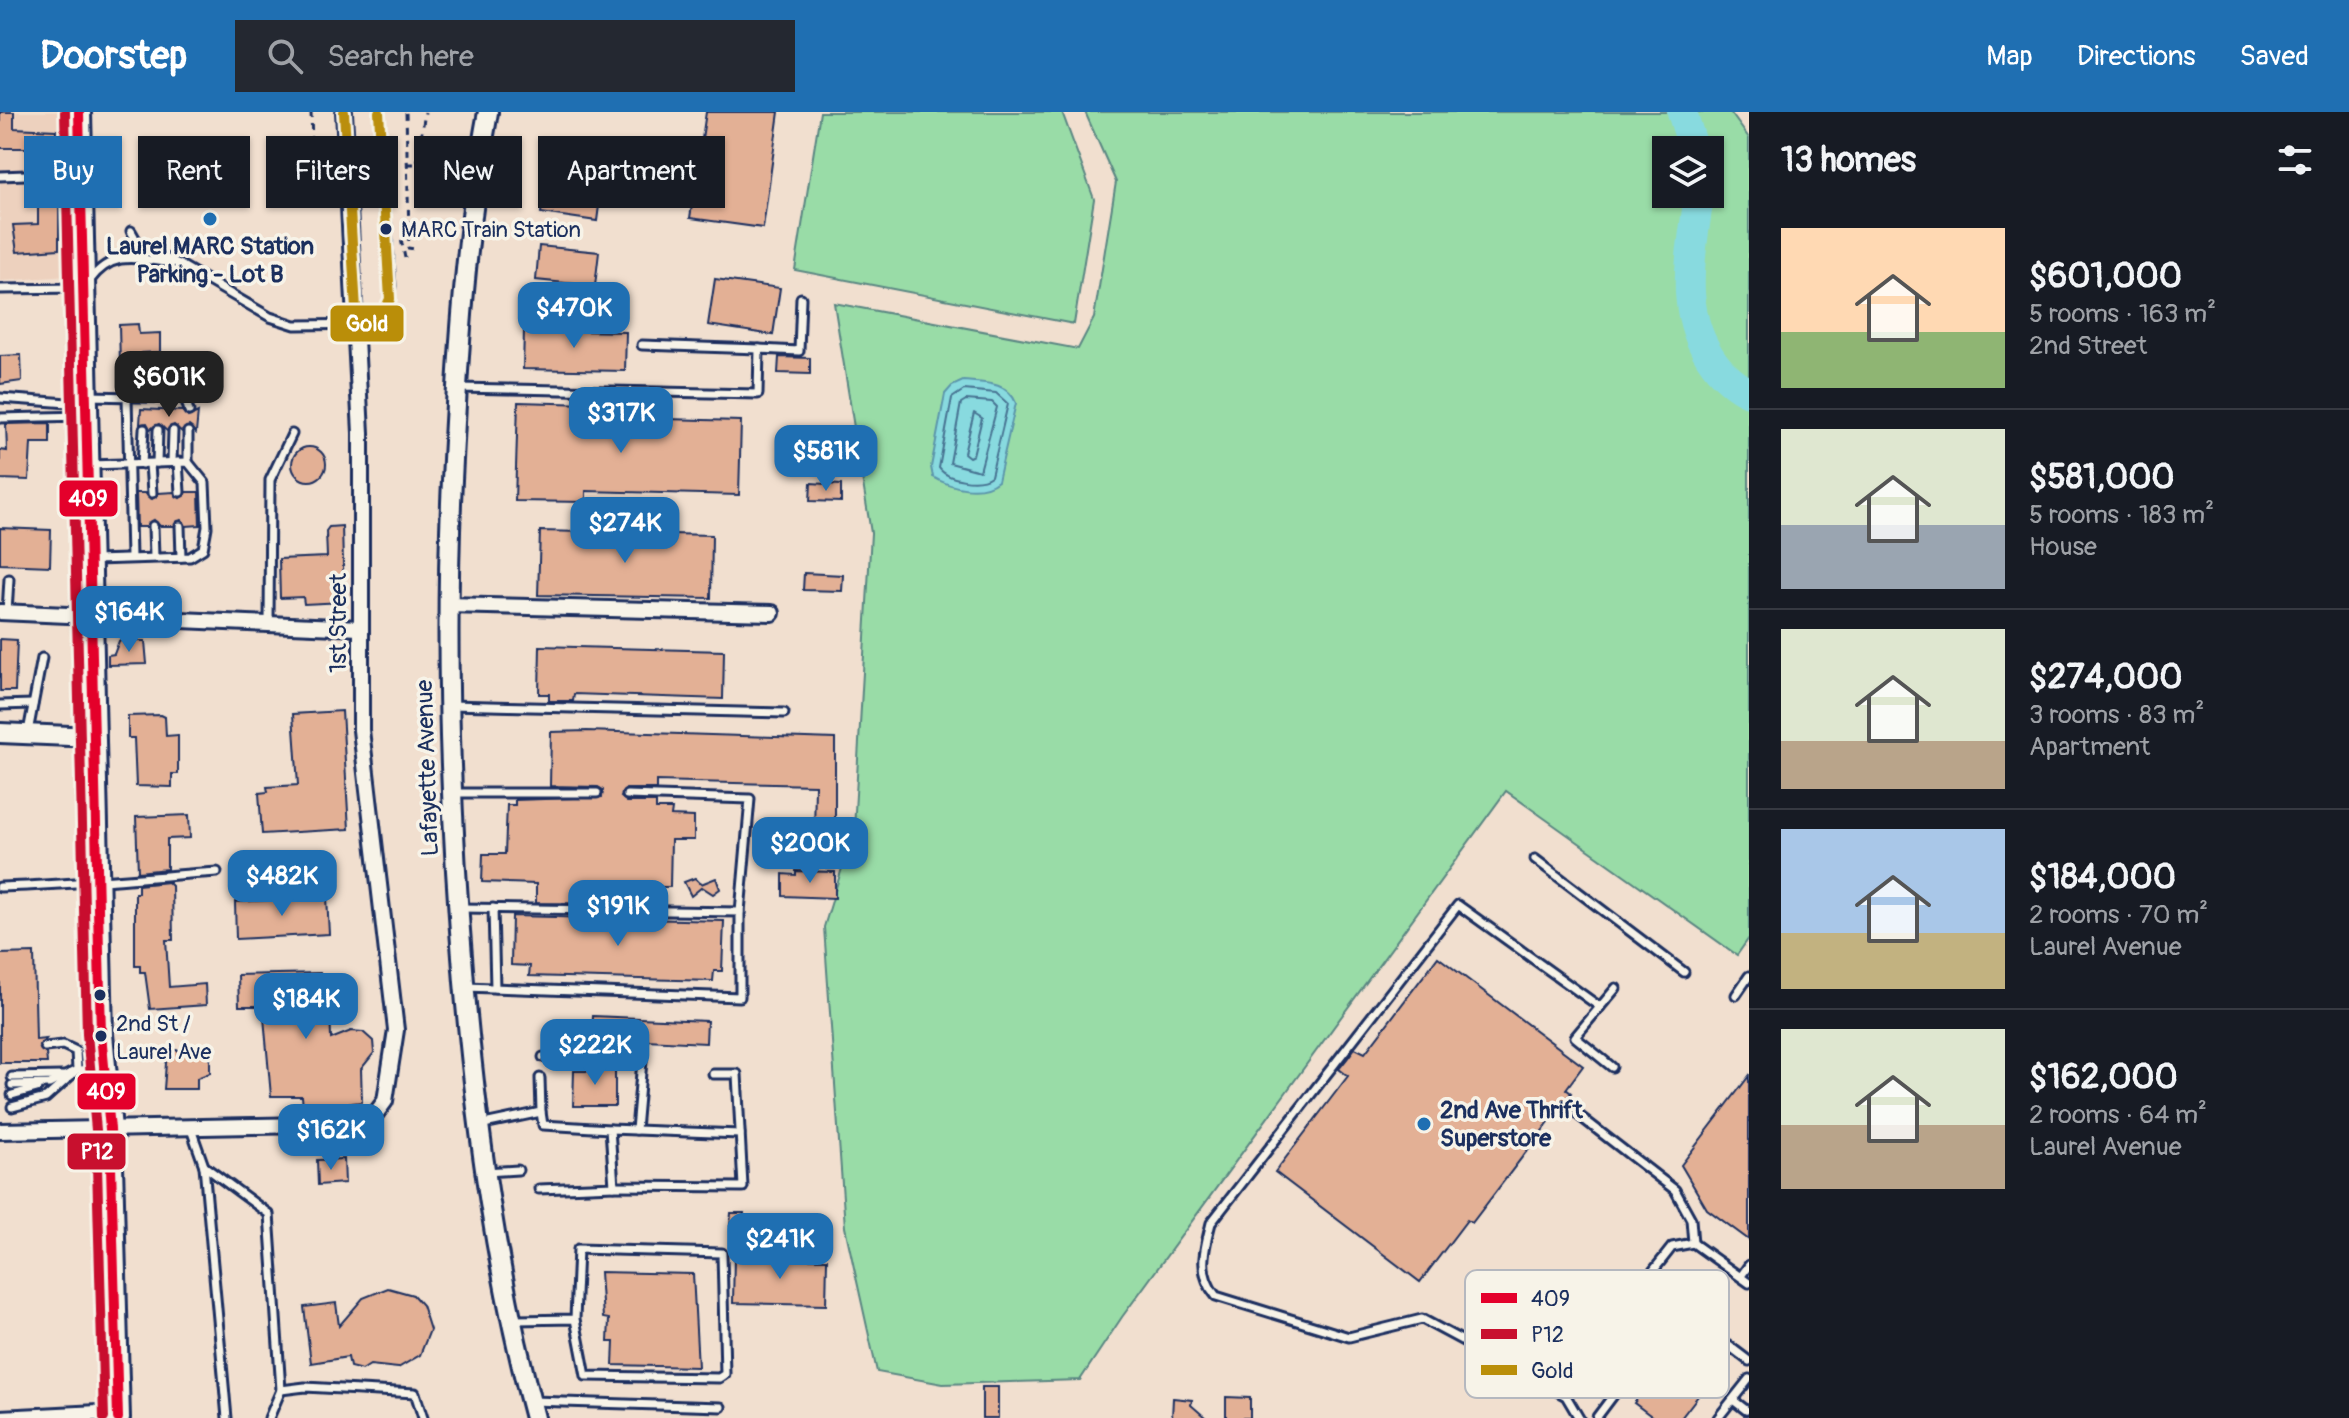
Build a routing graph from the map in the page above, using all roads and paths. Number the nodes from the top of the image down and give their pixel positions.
1 (79, 112) edge
2 (299, 112) edge
3 (311, 112) edge
4 (344, 112) edge
5 (379, 112) edge
6 (406, 112) edge
7 (425, 112) edge
8 (488, 112) edge
9 (80, 136) edge
10 (312, 136) edge
11 (408, 164) junction
12 (24, 175) edge
13 (0, 176) edge
14 (82, 208) edge
15 (409, 234) junction
16 (414, 249) dead end
17 (405, 258) dead end
18 (137, 259) junction
19 (179, 264) junction
20 (83, 288) junction
21 (0, 289) edge
22 (801, 298) dead end
23 (357, 326) junction
24 (642, 345) dead end
25 (759, 349) junction
26 (456, 388) junction
27 (127, 397) junction
28 (145, 397) junction
29 (158, 397) junction
30 (0, 398) edge
31 (173, 398) junction
32 (86, 406) junction
33 (145, 409) dead end
34 (158, 410) dead end
35 (173, 410) dead end
36 (189, 411) dead end
37 (0, 418) edge
38 (144, 429) dead end
39 (158, 430) dead end
40 (173, 431) dead end
41 (188, 432) dead end
42 (292, 434) dead end
43 (175, 462) junction
44 (188, 462) junction
45 (128, 464) junction
46 (150, 464) junction
47 (87, 465) junction
48 (180, 492) dead end
49 (152, 493) dead end
50 (153, 526) dead end
51 (180, 526) dead end
52 (131, 557) junction
53 (154, 557) junction
54 (181, 557) junction
55 (88, 560) junction
56 (9, 579) dead end
57 (447, 605) junction
58 (4, 612) edge
59 (772, 613) dead end
60 (89, 616) junction
61 (269, 624) junction
62 (360, 628) junction
63 (42, 658) dead end
64 (33, 704) junction
65 (0, 705) edge
66 (448, 705) junction
67 (784, 713) dead end
68 (0, 733) edge
69 (27, 734) junction
70 (93, 737) junction
71 (450, 793) junction
72 (597, 793) dead end
73 (627, 795) dead end
74 (1535, 859) dead end
75 (217, 872) dead end
76 (97, 884) junction
77 (0, 887) edge
78 (458, 908) junction
79 (493, 908) junction
80 (740, 912) junction
81 (1684, 972) dead end
82 (1749, 976) edge
83 (465, 987) junction
84 (495, 988) junction
85 (1616, 988) dead end
86 (1736, 995) dead end
87 (1600, 1007) junction
88 (45, 1047) dead end
89 (543, 1057) dead end
90 (1612, 1067) dead end
91 (105, 1068) junction
92 (77, 1070) junction
93 (713, 1074) dead end
94 (62, 1076) junction
95 (540, 1078) dead end
96 (49, 1084) junction
97 (12, 1095) dead end
98 (12, 1107) dead end
99 (541, 1112) junction
100 (1577, 1114) dead end
101 (477, 1125) junction
102 (191, 1127) junction
103 (110, 1129) junction
104 (610, 1129) junction
105 (636, 1130) junction
106 (0, 1131) edge
107 (740, 1134) junction
108 (204, 1166) junction
109 (518, 1170) dead end
110 (483, 1172) junction
111 (614, 1186) junction
112 (539, 1189) dead end
113 (1693, 1243) junction
114 (1749, 1265) edge
115 (1653, 1270) edge
116 (1741, 1276) junction
117 (1749, 1283) edge
118 (575, 1319) junction
119 (509, 1320) junction
120 (1465, 1342) edge
121 (1729, 1346) edge
122 (1749, 1361) edge
123 (1748, 1382) edge
124 (281, 1390) junction
125 (1567, 1398) edge
126 (1611, 1398) edge
127 (1733, 1400) junction
128 (721, 1407) dead end
129 (532, 1409) edge
130 (1746, 1410) dead end
131 (118, 1415) edge
132 (0, 1418) edge
133 (227, 1418) edge
134 (269, 1418) edge
135 (423, 1418) edge
136 (1579, 1418) edge
137 (1596, 1418) edge
138 (1718, 1418) edge

1 - 9 main road
2 - 3 path
3 - 10 path
4 - 23 street, 1st Street
5 - 23 lane
6 - 11 path
7 - 11 path
8 - 26 street, Lafayette Avenue
11 - 15 path
12 - 13 lane
14 - 20 main road
15 - 16 path
15 - 17 path
18 - 19 lane
18 - 19 lane
18 - 20 lane
19 - 23 lane
20 - 21 lane
20 - 32 main road
22 - 25 lane
23 - 62 street, 1st Street
24 - 25 lane
25 - 26 lane
26 - 57 street, Lafayette Avenue
27 - 28 lane
27 - 32 lane
27 - 45 lane
28 - 29 lane
28 - 33 lane
29 - 31 lane
29 - 34 lane
30 - 32 lane
31 - 35 lane
31 - 36 lane
32 - 37 lane
32 - 47 main road
38 - 46 lane
39 - 46 lane
40 - 43 lane
41 - 44 lane
42 - 61 lane
43 - 44 lane
43 - 46 lane
43 - 48 lane
44 - 54 lane
45 - 46 lane
45 - 47 lane
45 - 52 lane
46 - 49 lane
47 - 55 main road
50 - 53 lane
51 - 54 lane
52 - 53 lane
52 - 55 lane
53 - 54 lane
55 - 60 main road
56 - 58 lane
57 - 59 street
57 - 66 street, Lafayette Avenue
58 - 60 street
60 - 61 street
60 - 70 main road
61 - 62 street
62 - 102 street, 1st Street
63 - 64 lane
64 - 65 lane
64 - 69 lane
66 - 67 lane
66 - 71 street, Lafayette Avenue
68 - 69 street
69 - 70 street
70 - 76 main road
71 - 72 lane
71 - 78 street, Lafayette Avenue
73 - 80 lane
74 - 81 lane
75 - 76 lane
76 - 77 lane
76 - 91 main road
78 - 79 lane
78 - 83 street, Lafayette Avenue
79 - 80 lane
79 - 84 lane
80 - 84 lane
82 - 86 lane
83 - 84 lane
83 - 101 street, Lafayette Avenue
85 - 87 lane
87 - 90 lane
87 - 120 lane
88 - 92 lane
89 - 105 lane
91 - 92 lane
91 - 103 main road
92 - 94 lane
92 - 98 lane
93 - 107 lane
94 - 96 lane
94 - 96 lane
95 - 99 lane
96 - 97 lane
99 - 101 lane
99 - 104 lane
100 - 113 lane
101 - 110 street, Lafayette Avenue
102 - 103 street
102 - 108 lane
103 - 106 street
103 - 131 main road
104 - 105 lane
104 - 111 lane
105 - 107 lane
107 - 111 lane
108 - 124 lane
108 - 133 lane
109 - 110 lane
110 - 119 street, Lafayette Avenue
111 - 112 lane
113 - 115 lane
113 - 116 lane
114 - 116 lane
116 - 117 lane
118 - 118 lane
118 - 119 lane
119 - 129 street, Lafayette Avenue
121 - 122 lane
123 - 127 lane
124 - 134 lane
124 - 135 lane
125 - 136 lane
126 - 137 lane
127 - 130 lane
127 - 138 lane
128 - 129 lane
131 - 132 street

